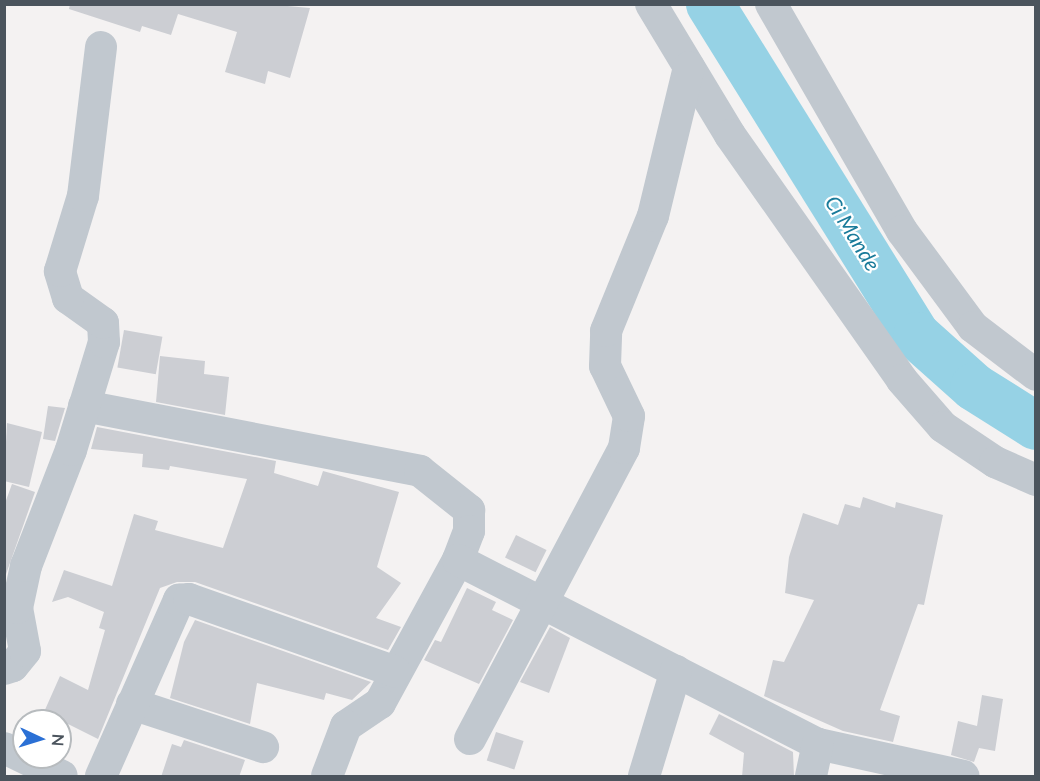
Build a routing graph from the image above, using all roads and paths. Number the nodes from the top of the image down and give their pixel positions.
1 (651, 4) edge
2 (771, 4) edge
3 (101, 47) dead end
4 (689, 67) junction
5 (1035, 375) edge
6 (84, 406) junction
7 (1035, 480) edge
8 (459, 561) junction
9 (540, 600) junction
10 (4, 669) edge
11 (676, 671) junction
12 (396, 672) junction
13 (132, 704) junction
14 (470, 739) dead end
15 (818, 744) junction
16 (263, 747) dead end
17 (4, 748) edge
18 (62, 777) edge
19 (102, 777) edge
20 (327, 777) edge
21 (644, 777) edge
22 (811, 777) edge
23 (964, 777) edge

1 - 4 street
2 - 5 street
3 - 6 street
4 - 7 street
4 - 9 street
6 - 8 street
6 - 10 street
8 - 9 street
8 - 12 street
9 - 11 street
9 - 14 street
11 - 15 street
11 - 21 street
12 - 13 street
12 - 20 street
13 - 16 street
13 - 19 street
15 - 22 street
15 - 23 street
17 - 18 street

